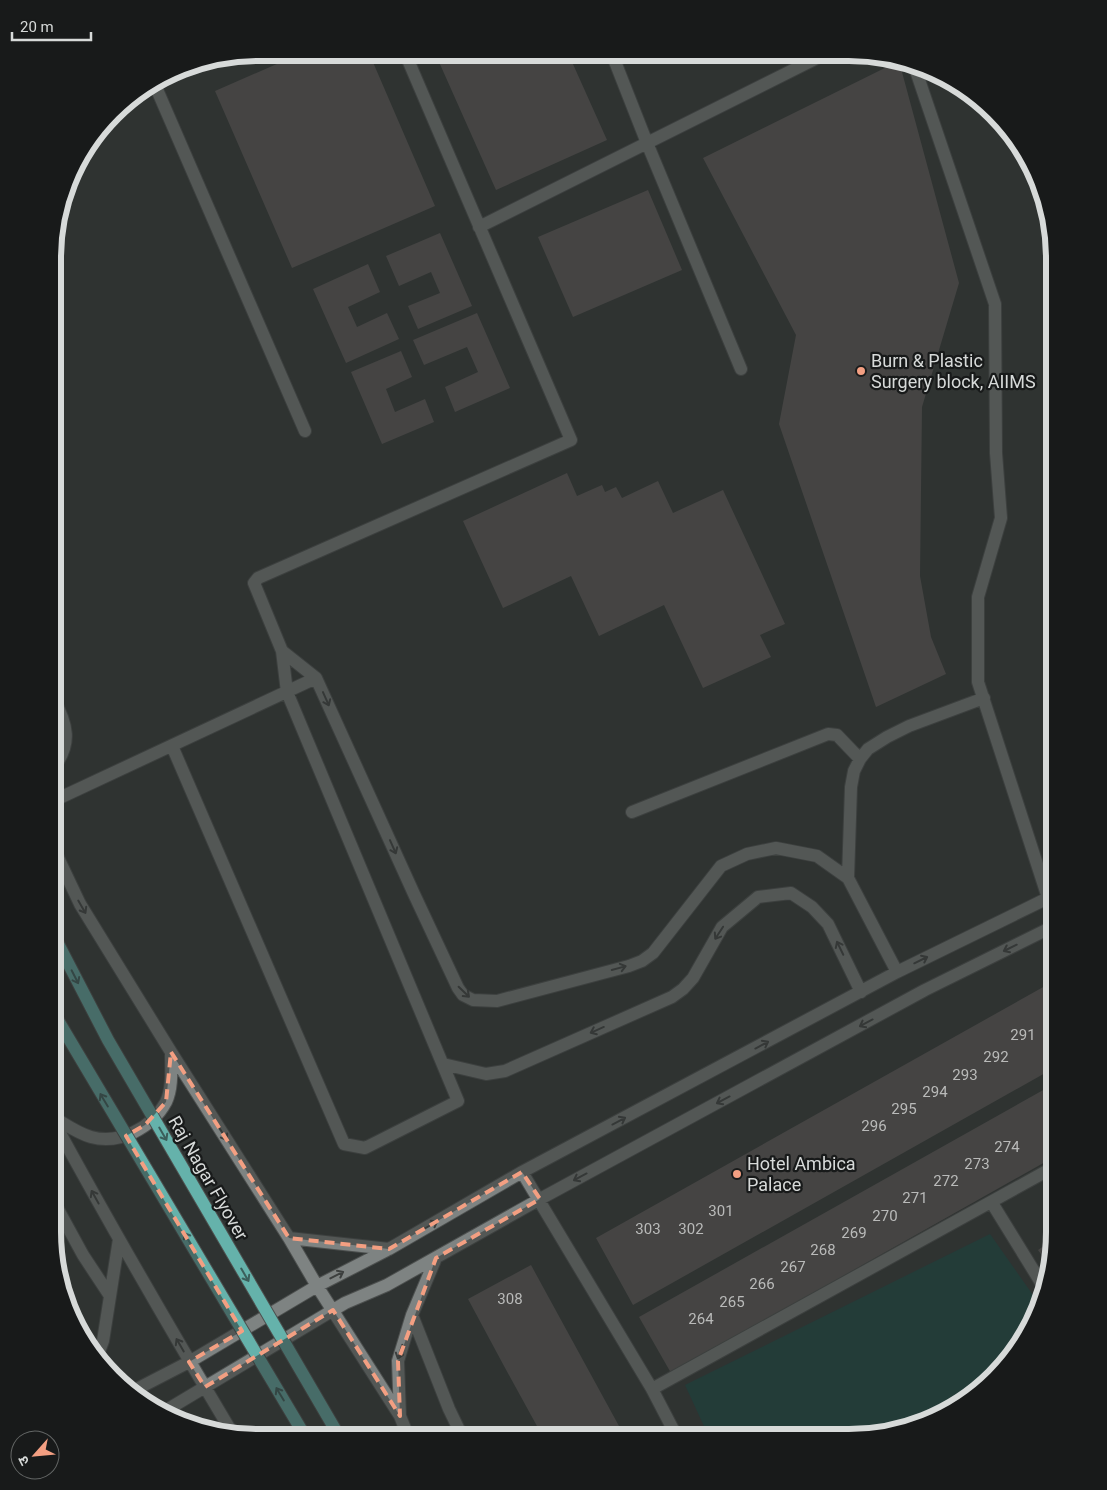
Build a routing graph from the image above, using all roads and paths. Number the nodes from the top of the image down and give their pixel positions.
1 (408, 61) edge
2 (615, 61) edge
3 (811, 61) edge
4 (917, 74) edge
5 (157, 90) edge
6 (647, 143) junction
7 (480, 227) junction
8 (741, 369) dead end
9 (305, 431) dead end
10 (282, 652) junction
11 (316, 678) junction
12 (287, 692) junction
13 (984, 698) junction
14 (61, 714) edge
15 (172, 746) junction
16 (61, 752) edge
17 (860, 759) junction
18 (61, 797) edge
19 (632, 812) dead end
20 (61, 864) edge
21 (848, 878) junction
22 (1046, 881) edge
23 (1046, 898) edge
24 (1046, 930) edge
25 (61, 949) edge
26 (897, 972) junction
27 (861, 992) junction
28 (61, 1026) edge
29 (171, 1052) junction
30 (442, 1064) junction
31 (61, 1123) edge
32 (61, 1134) edge
33 (522, 1172) junction
34 (1046, 1172) edge
35 (540, 1199) junction
36 (992, 1203) junction
37 (61, 1214) edge
38 (289, 1238) junction
39 (119, 1239) junction
40 (389, 1249) junction
41 (436, 1258) junction
42 (1040, 1280) edge
43 (317, 1286) junction
44 (110, 1296) junction
45 (333, 1310) junction
46 (412, 1315) junction
47 (100, 1349) edge
48 (189, 1362) junction
49 (205, 1387) junction
50 (138, 1388) edge
51 (652, 1389) junction
52 (170, 1408) edge
53 (400, 1416) junction
54 (228, 1426) edge
55 (300, 1429) edge
56 (335, 1429) edge
57 (405, 1429) edge
58 (459, 1429) edge
59 (673, 1429) edge

1 - 7 street
2 - 6 street
3 - 6 street
4 - 13 street
5 - 9 street
6 - 7 street
6 - 8 street
7 - 10 street
10 - 11 street
10 - 12 street
11 - 12 street
11 -> 21 street
12 - 15 street
12 - 30 street
13 - 17 street
13 - 22 street
14 - 16 street
15 - 18 street
15 - 30 street
17 - 19 street
17 - 21 street
20 -> 29 street
21 - 26 street
26 -> 23 street
24 -> 35 street
25 -> 56 main road, Raj Nagar Flyover, bridge
26 - 27 street
27 -> 30 street
33 -> 27 street
55 -> 28 main road, bridge
29 - 31 street
29 -> 38 street
39 -> 32 street
33 - 35 street
40 -> 33 street
34 - 36 street
35 - 41 street
35 - 51 street
36 - 42 street
36 - 51 street
37 - 44 street
38 - 40 street
38 - 43 street
39 - 44 street
48 -> 39 street
43 -> 40 street
41 - 45 street
41 - 46 street
43 - 45 street
43 - 48 street
44 - 47 street
45 - 49 street
45 - 53 street
46 -> 53 street
46 - 58 street
48 - 49 street
48 - 50 street
49 - 52 street
49 - 54 street
51 - 59 street
53 - 57 street

